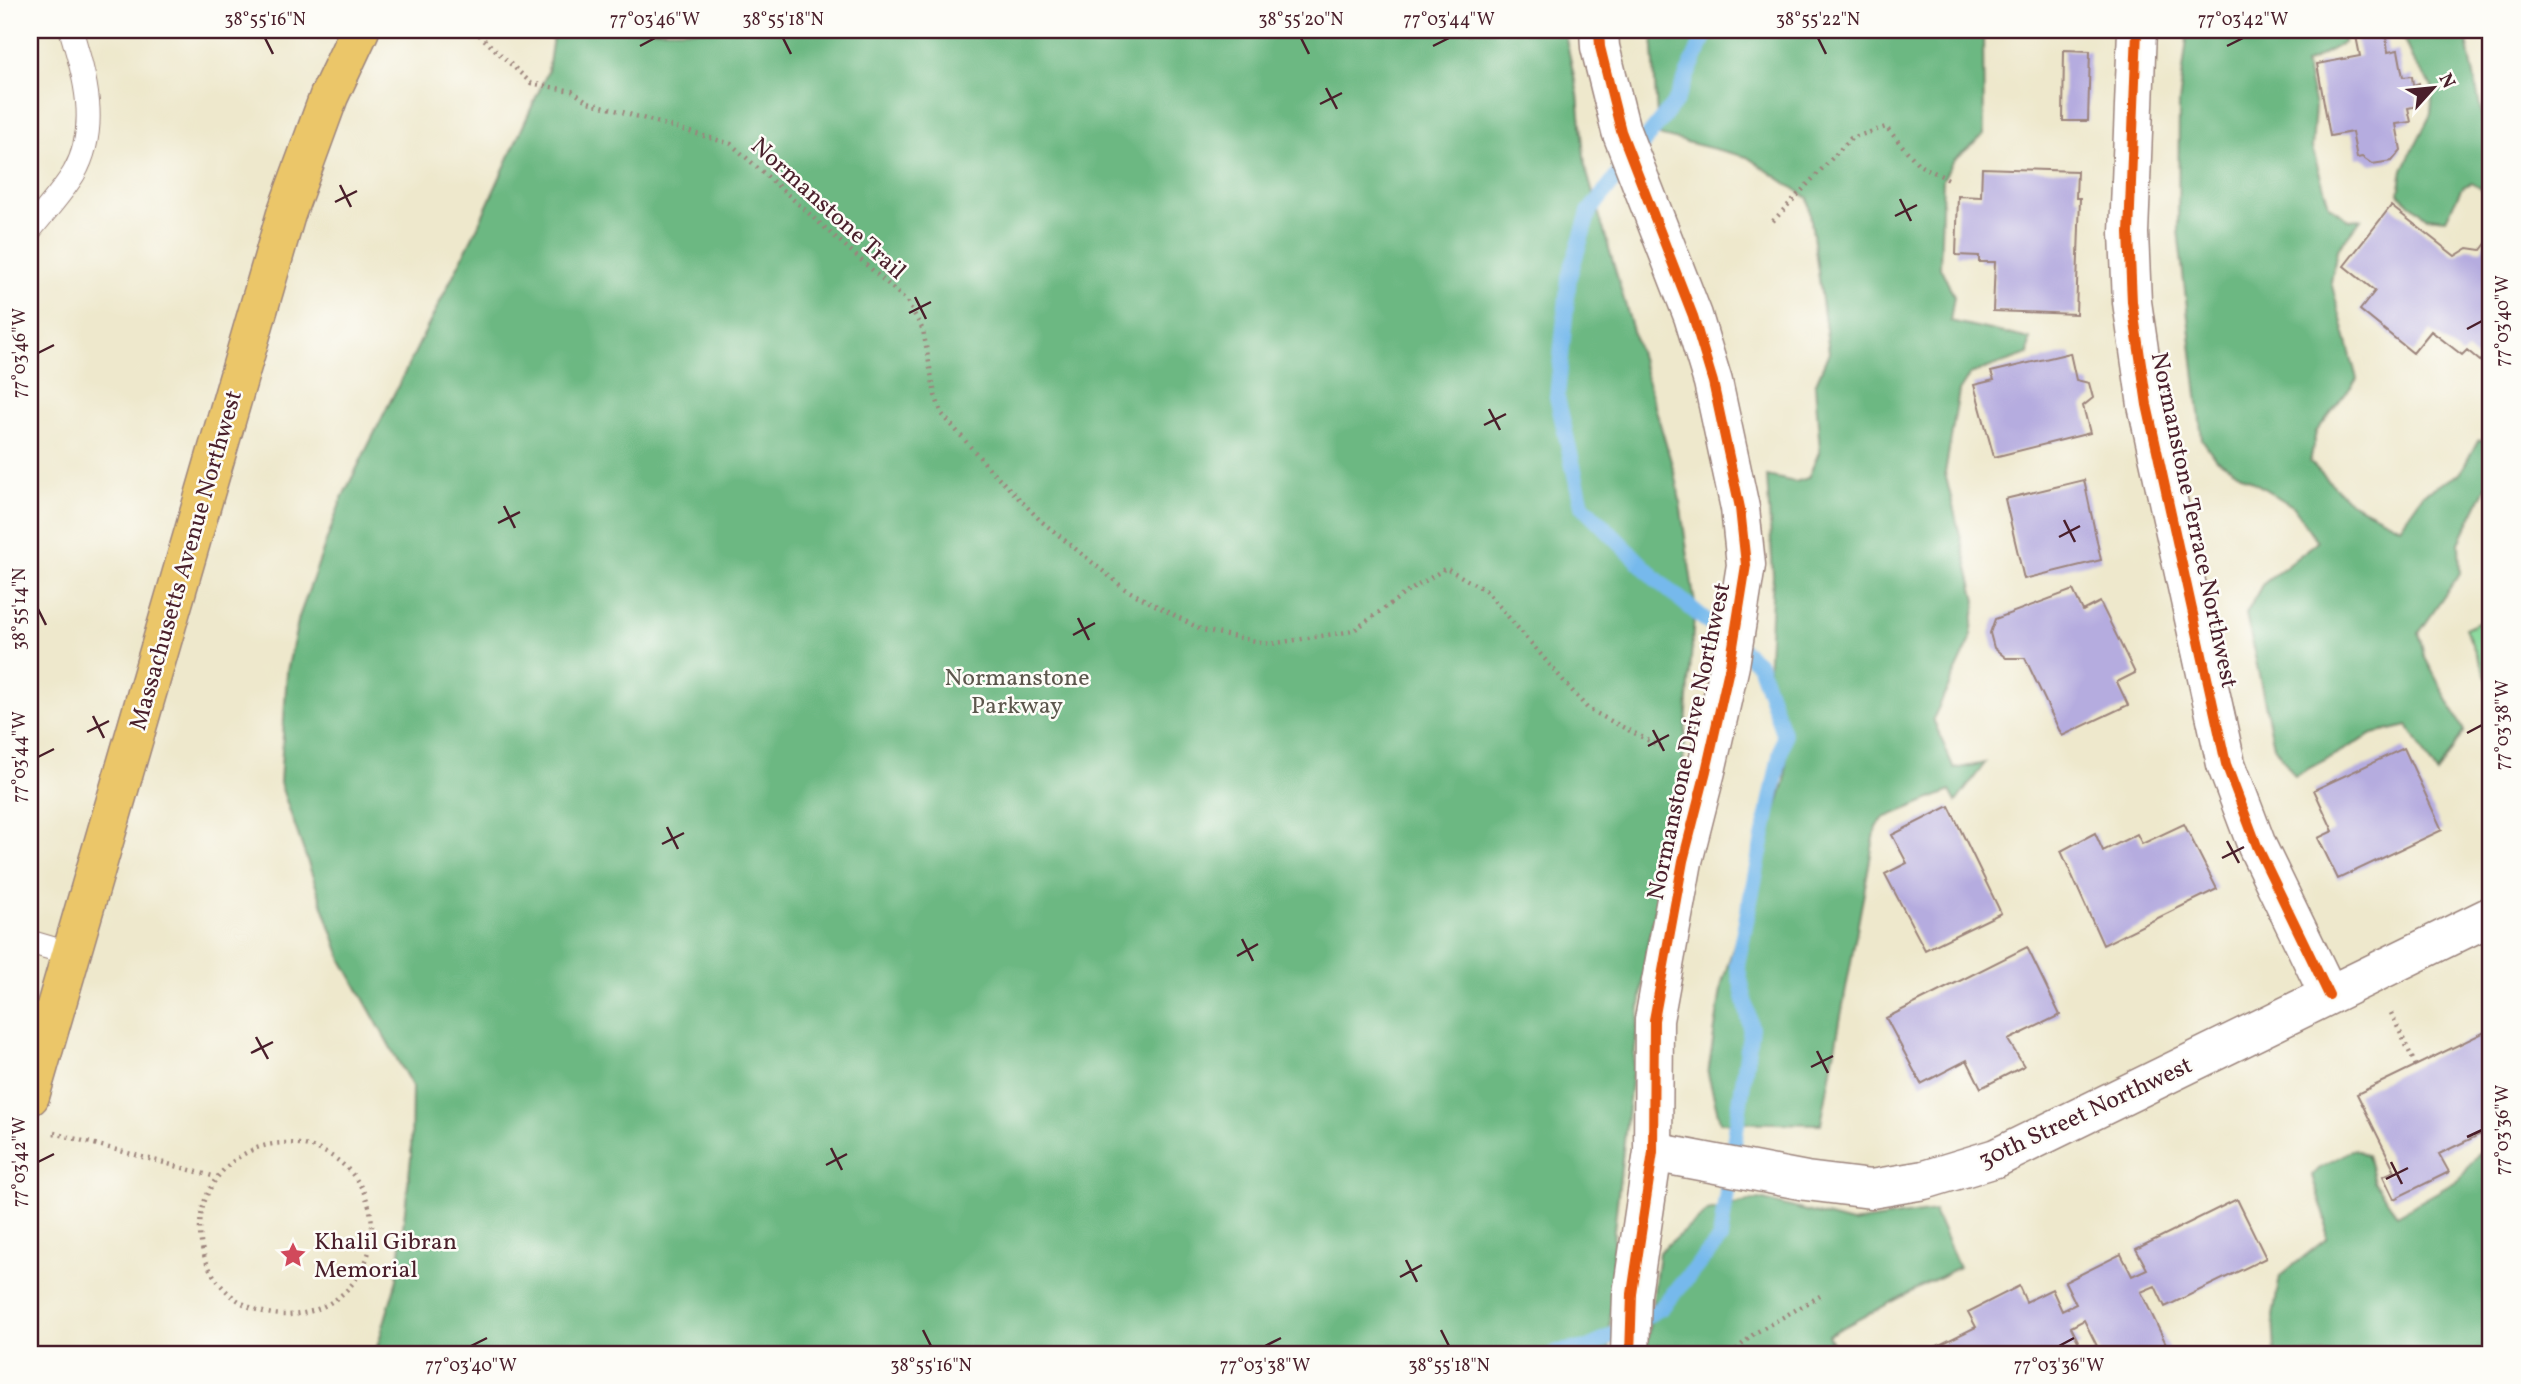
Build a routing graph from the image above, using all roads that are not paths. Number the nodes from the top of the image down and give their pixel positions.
1 (71, 30) edge
2 (359, 30) edge
3 (1600, 30) edge
4 (2137, 30) edge
5 (30, 230) edge
6 (2491, 916) edge
7 (30, 942) edge
8 (71, 954) junction
9 (2329, 995) junction
10 (35, 1089) edge
11 (1653, 1152) junction
12 (1630, 1354) edge

1 - 5 lane
2 - 8 main road, Massachusetts Avenue Northwest
3 - 11 street, Normanstone Drive Northwest
4 - 9 street, Normanstone Terrace Northwest
6 - 9 street, 30th Street Northwest
7 - 8 lane
8 - 10 main road, Massachusetts Avenue Northwest
9 - 11 street, 30th Street Northwest
11 - 12 street, Normanstone Drive Northwest

